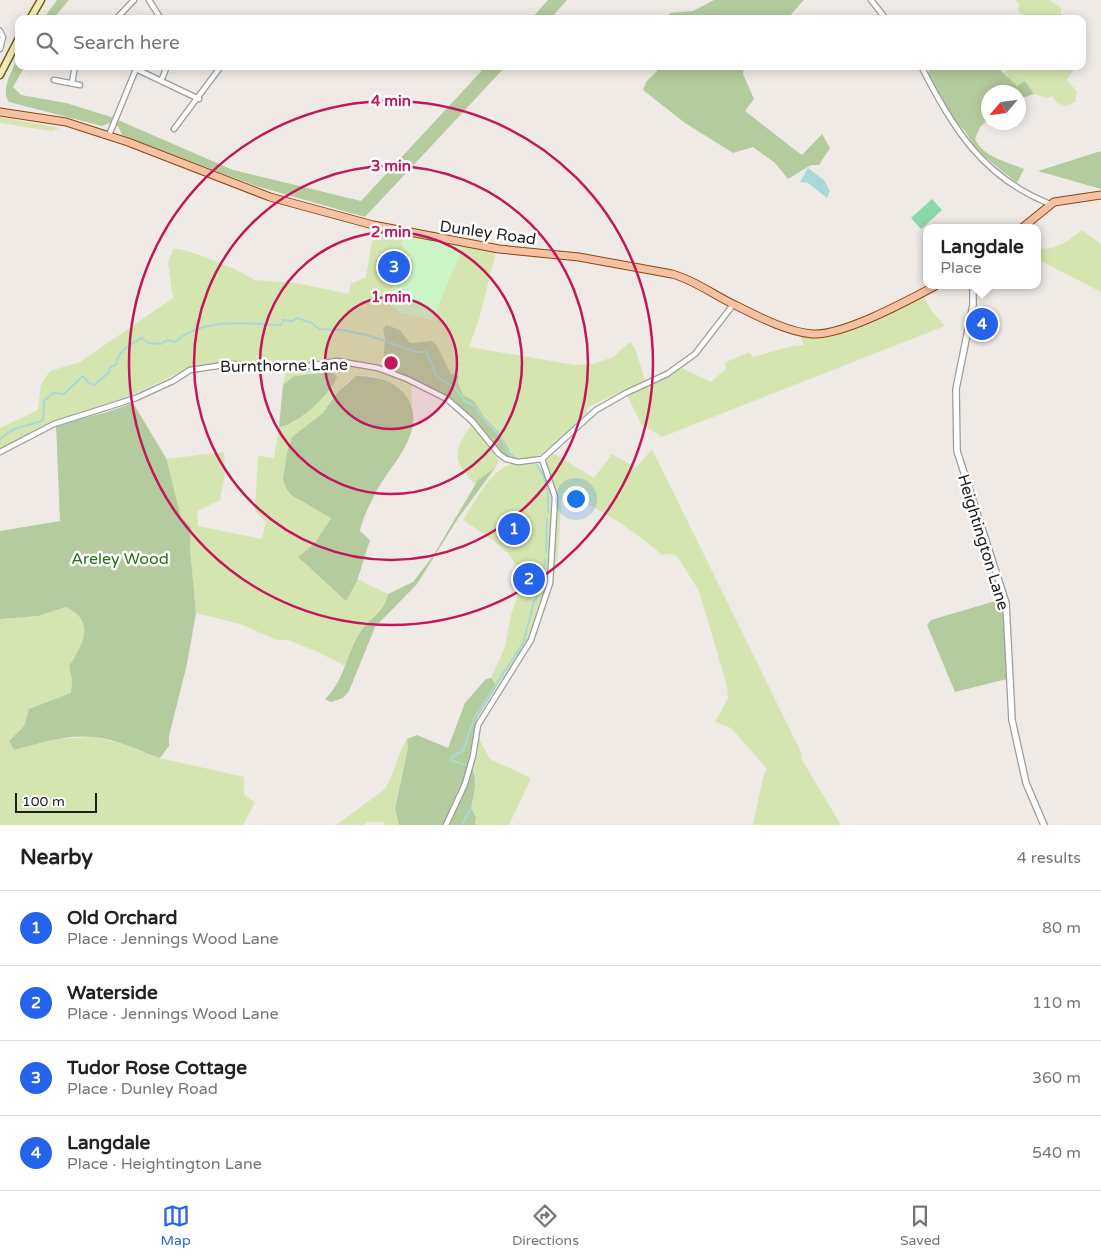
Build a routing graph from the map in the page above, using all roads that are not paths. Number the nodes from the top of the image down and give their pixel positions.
1 (41, 0) edge
2 (134, 0) edge
3 (149, 0) edge
4 (870, 0) edge
5 (32, 15) edge
6 (120, 15) edge
7 (158, 15) edge
8 (883, 15) edge
9 (0, 31) edge
10 (15, 46) edge
11 (0, 49) edge
12 (74, 70) edge
13 (133, 70) edge
14 (141, 70) edge
15 (165, 70) edge
16 (220, 70) dead end
17 (923, 70) edge
18 (0, 75) edge
19 (162, 79) junction
20 (54, 80) dead end
21 (72, 83) junction
22 (80, 85) dead end
23 (199, 99) junction
24 (0, 112) edge
25 (174, 129) dead end
26 (108, 135) junction
27 (1101, 195) edge
28 (1050, 204) junction
29 (1027, 224) edge
30 (929, 289) edge
31 (973, 289) edge
32 (733, 305) junction
33 (0, 452) edge
34 (542, 459) junction
35 (446, 825) edge
36 (1044, 825) edge

1 - 5 main road
2 - 6 street
3 - 7 street
4 - 8 street
9 - 11 street
10 - 18 main road
12 - 21 street
13 - 26 street
14 - 19 street
15 - 19 street
16 - 23 street
17 - 28 street
19 - 23 street
20 - 21 street
21 - 22 street
23 - 25 street
24 - 26 main road, Dunley Road
26 - 32 main road, Dunley Road
27 - 28 main road
28 - 29 main road
30 - 32 main road, Dunley Road
31 - 36 street, Heightington Lane
32 - 34 street
33 - 34 street, Burnthorne Lane
34 - 35 street

